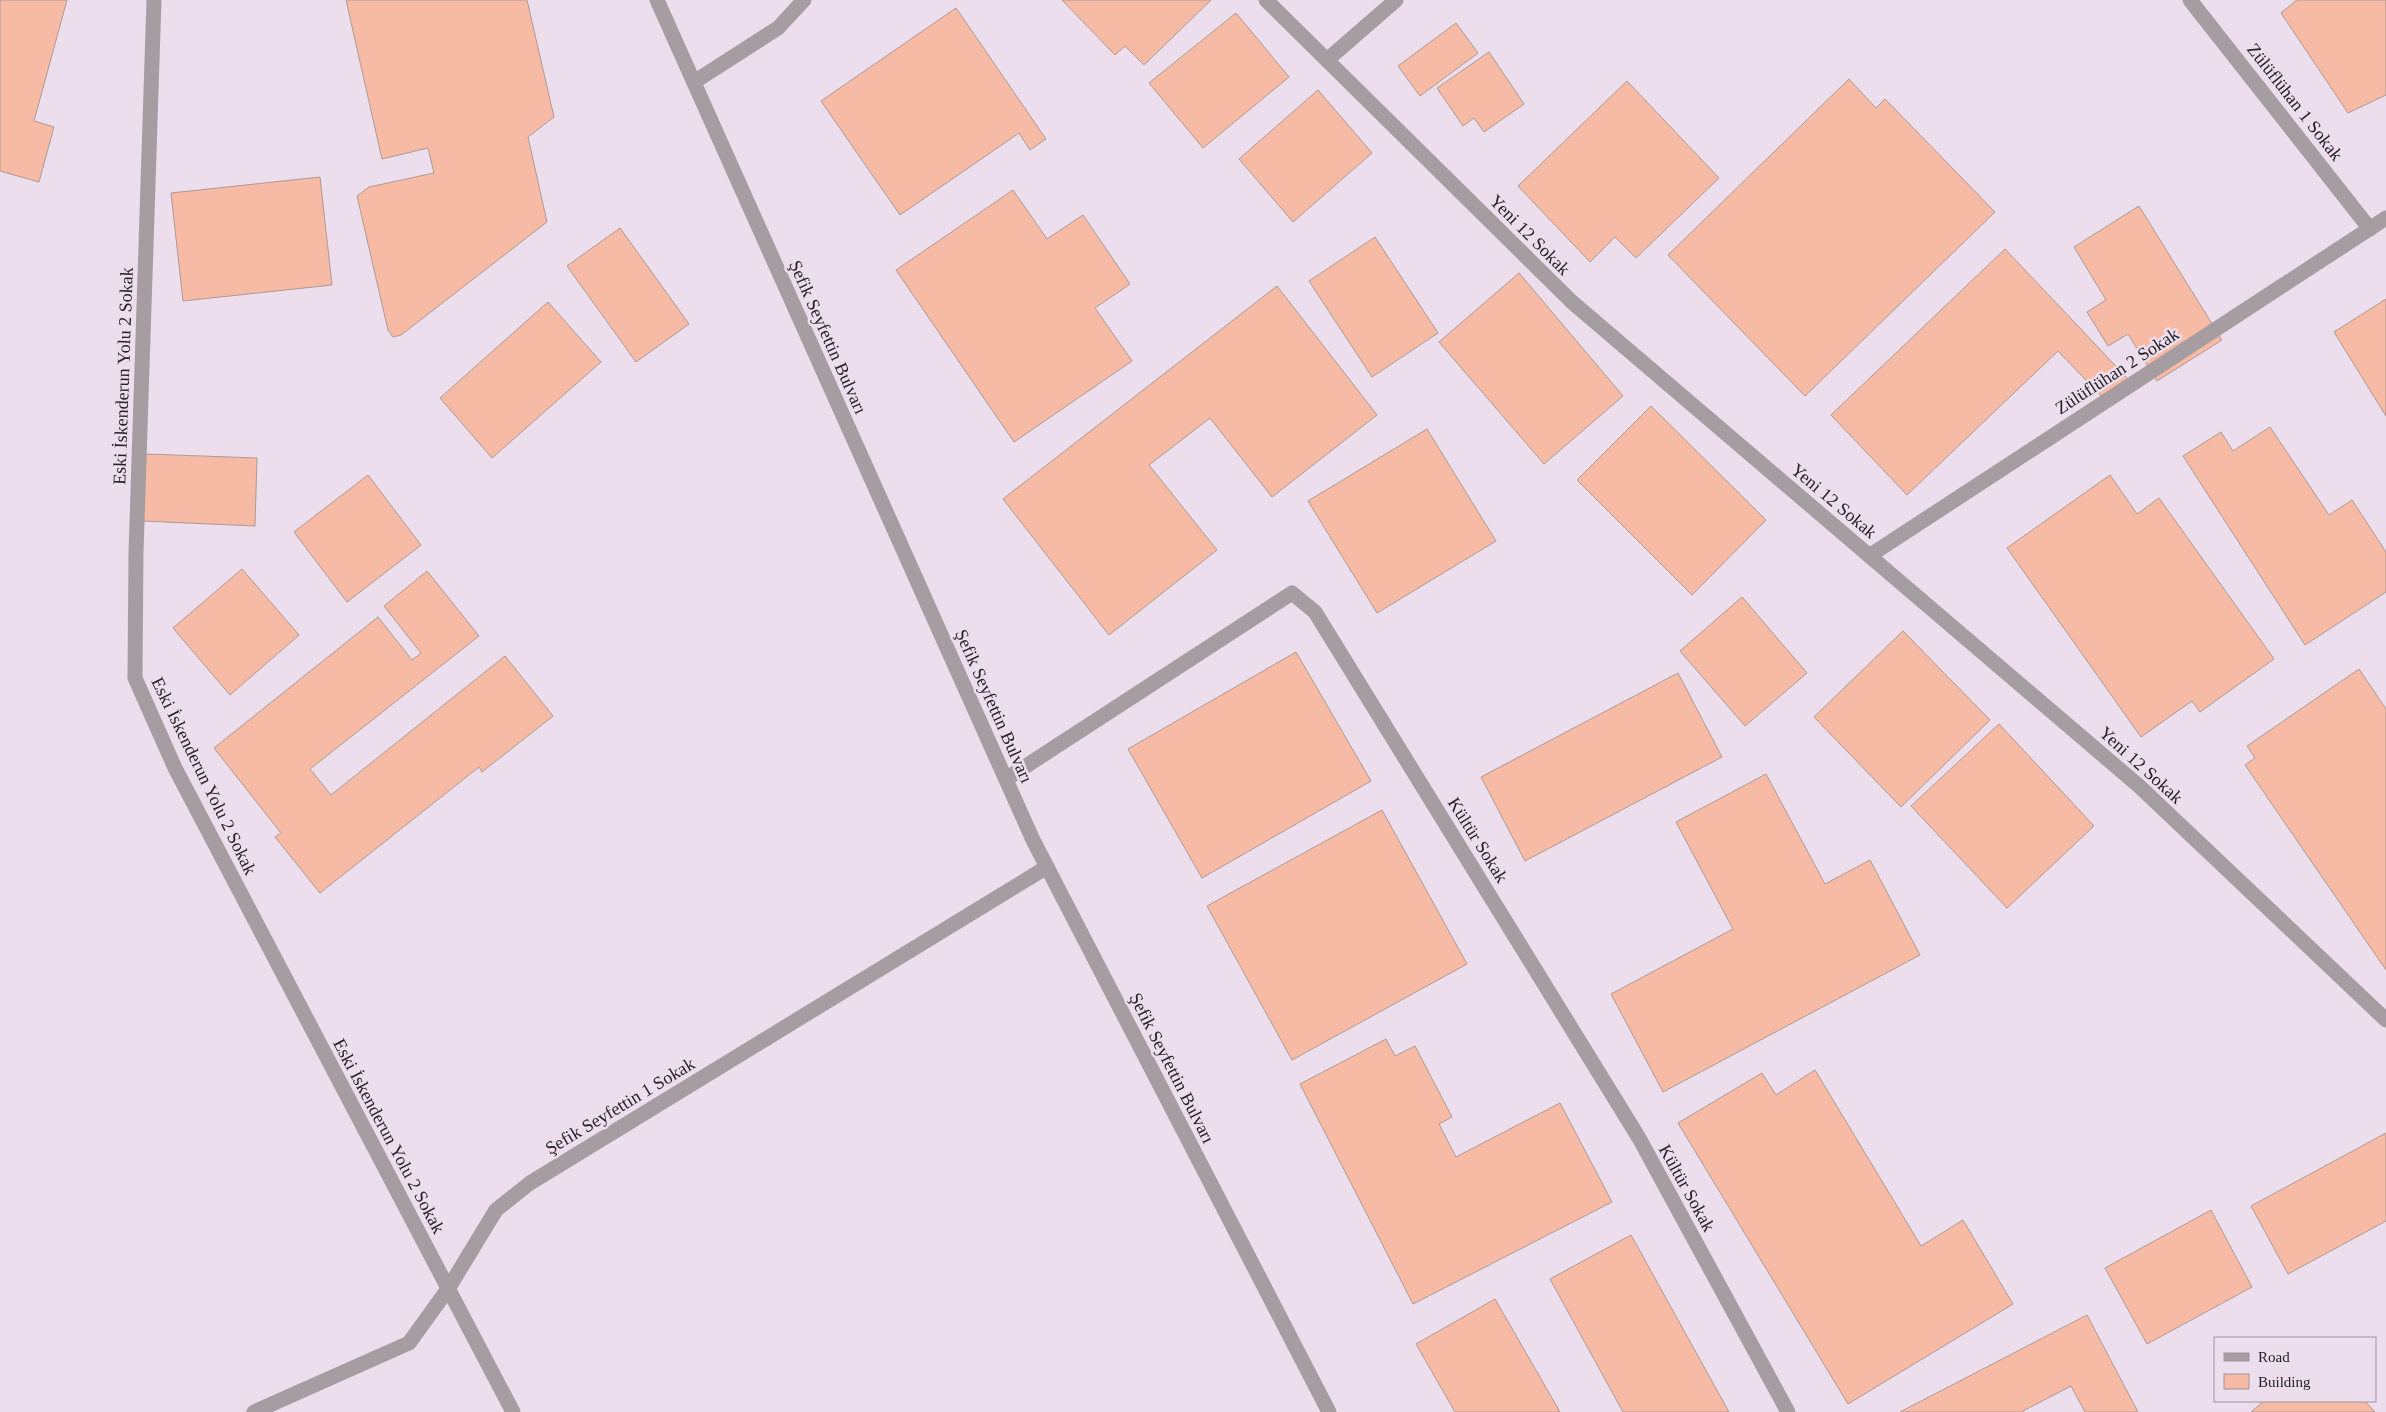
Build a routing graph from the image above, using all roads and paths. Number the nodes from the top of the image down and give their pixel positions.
1 (154, 0) edge
2 (657, 0) edge
3 (804, 0) edge
4 (1266, 0) edge
5 (1396, 0) edge
6 (2190, 0) edge
7 (1327, 60) junction
8 (694, 82) junction
9 (2386, 218) edge
10 (2370, 229) junction
11 (1869, 556) junction
12 (1006, 779) junction
13 (1047, 867) junction
14 (2380, 1005) edge
15 (2386, 1020) edge
16 (448, 1289) junction
17 (254, 1412) edge
18 (513, 1412) edge
19 (1329, 1412) edge
20 (1788, 1412) edge

1 - 16 street, Eski İskenderun Yolu 2 Sokak
2 - 8 street, Şefik Seyfettin Bulvarı
3 - 8 street
4 - 7 street, Yeni 12 Sokak
5 - 7 street
6 - 10 street, Zülüflühan 1 Sokak
7 - 11 street, Yeni 12 Sokak
8 - 12 street, Şefik Seyfettin Bulvarı
9 - 10 street, Zülüflühan 2 Sokak
10 - 11 street, Zülüflühan 2 Sokak
11 - 14 street, Yeni 12 Sokak
12 - 13 street, Şefik Seyfettin Bulvarı
12 - 20 street, Kültür Sokak
13 - 16 street, Şefik Seyfettin 1 Sokak
13 - 19 street, Şefik Seyfettin Bulvarı
14 - 15 street, Yeni 12 Sokak
16 - 17 street, Şefik Seyfettin 1 Sokak
16 - 18 street, Eski İskenderun Yolu 2 Sokak

